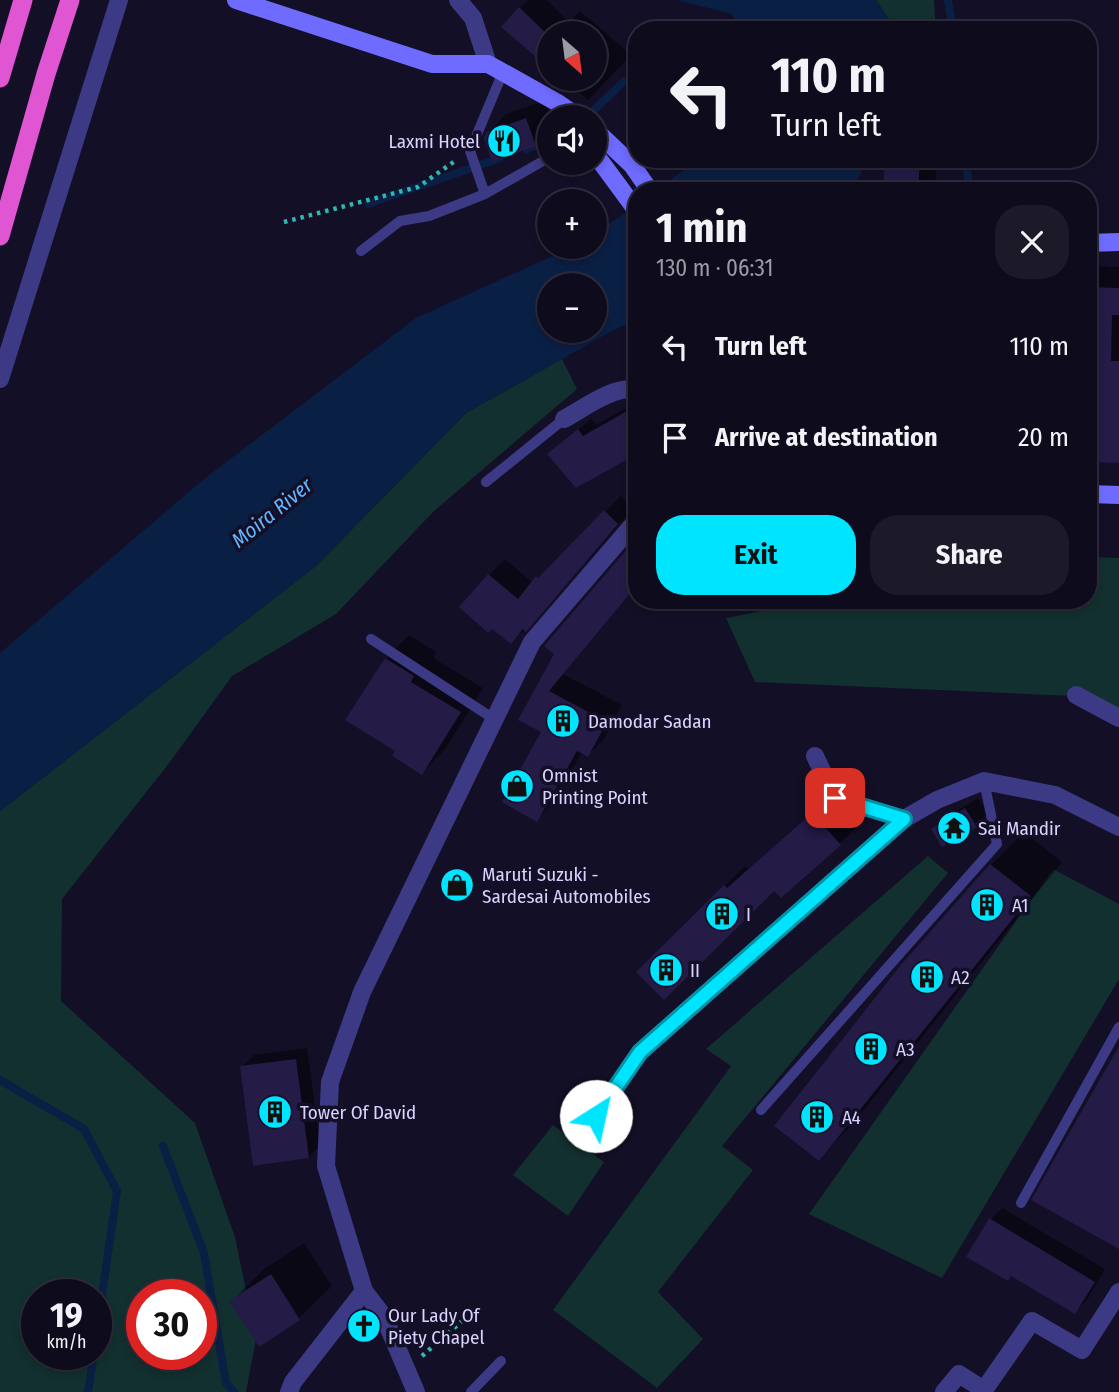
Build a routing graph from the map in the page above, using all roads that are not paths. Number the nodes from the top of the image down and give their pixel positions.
1 (23, 0) edge
2 (70, 0) edge
3 (118, 0) edge
4 (458, 0) edge
5 (242, 1) edge
6 (495, 68) junction
7 (0, 78) edge
8 (555, 105) edge
9 (607, 141) edge
10 (628, 161) edge
11 (537, 164) edge
12 (607, 169) edge
13 (485, 194) junction
14 (628, 198) edge
15 (0, 236) edge
16 (1119, 242) edge
17 (1097, 243) edge
18 (361, 251) dead end
19 (0, 379) edge
20 (628, 388) edge
21 (565, 419) joint
22 (486, 482) dead end
23 (1097, 494) edge
24 (1119, 495) edge
25 (628, 530) edge
26 (371, 639) dead end
27 (1076, 695) dead end
28 (1119, 718) edge
29 (494, 719) junction
30 (816, 756) dead end
31 (984, 781) junction
32 (904, 819) junction
33 (1119, 827) edge
34 (1119, 1027) edge
35 (761, 1110) dead end
36 (596, 1116) dead end
37 (1021, 1203) dead end
38 (364, 1291) junction
39 (1119, 1292) edge
40 (501, 1361) dead end
41 (289, 1392) edge
42 (416, 1392) edge
43 (471, 1392) edge
44 (944, 1392) edge

1 - 7 highway
2 - 15 highway
3 - 19 street
4 - 6 street
5 - 6 main road
6 - 8 main road
6 - 13 lane
9 - 10 main road
11 - 13 lane
12 - 14 main road
13 - 18 lane
16 - 17 main road
20 - 21 street
21 - 22 lane
23 - 24 main road
25 - 29 street
26 - 29 lane
27 - 28 street
29 - 38 street
30 - 32 street
31 - 32 street
31 - 33 street
31 - 35 lane
32 - 36 street
34 - 37 lane
38 - 41 street
38 - 42 street
39 - 44 street
40 - 43 lane

